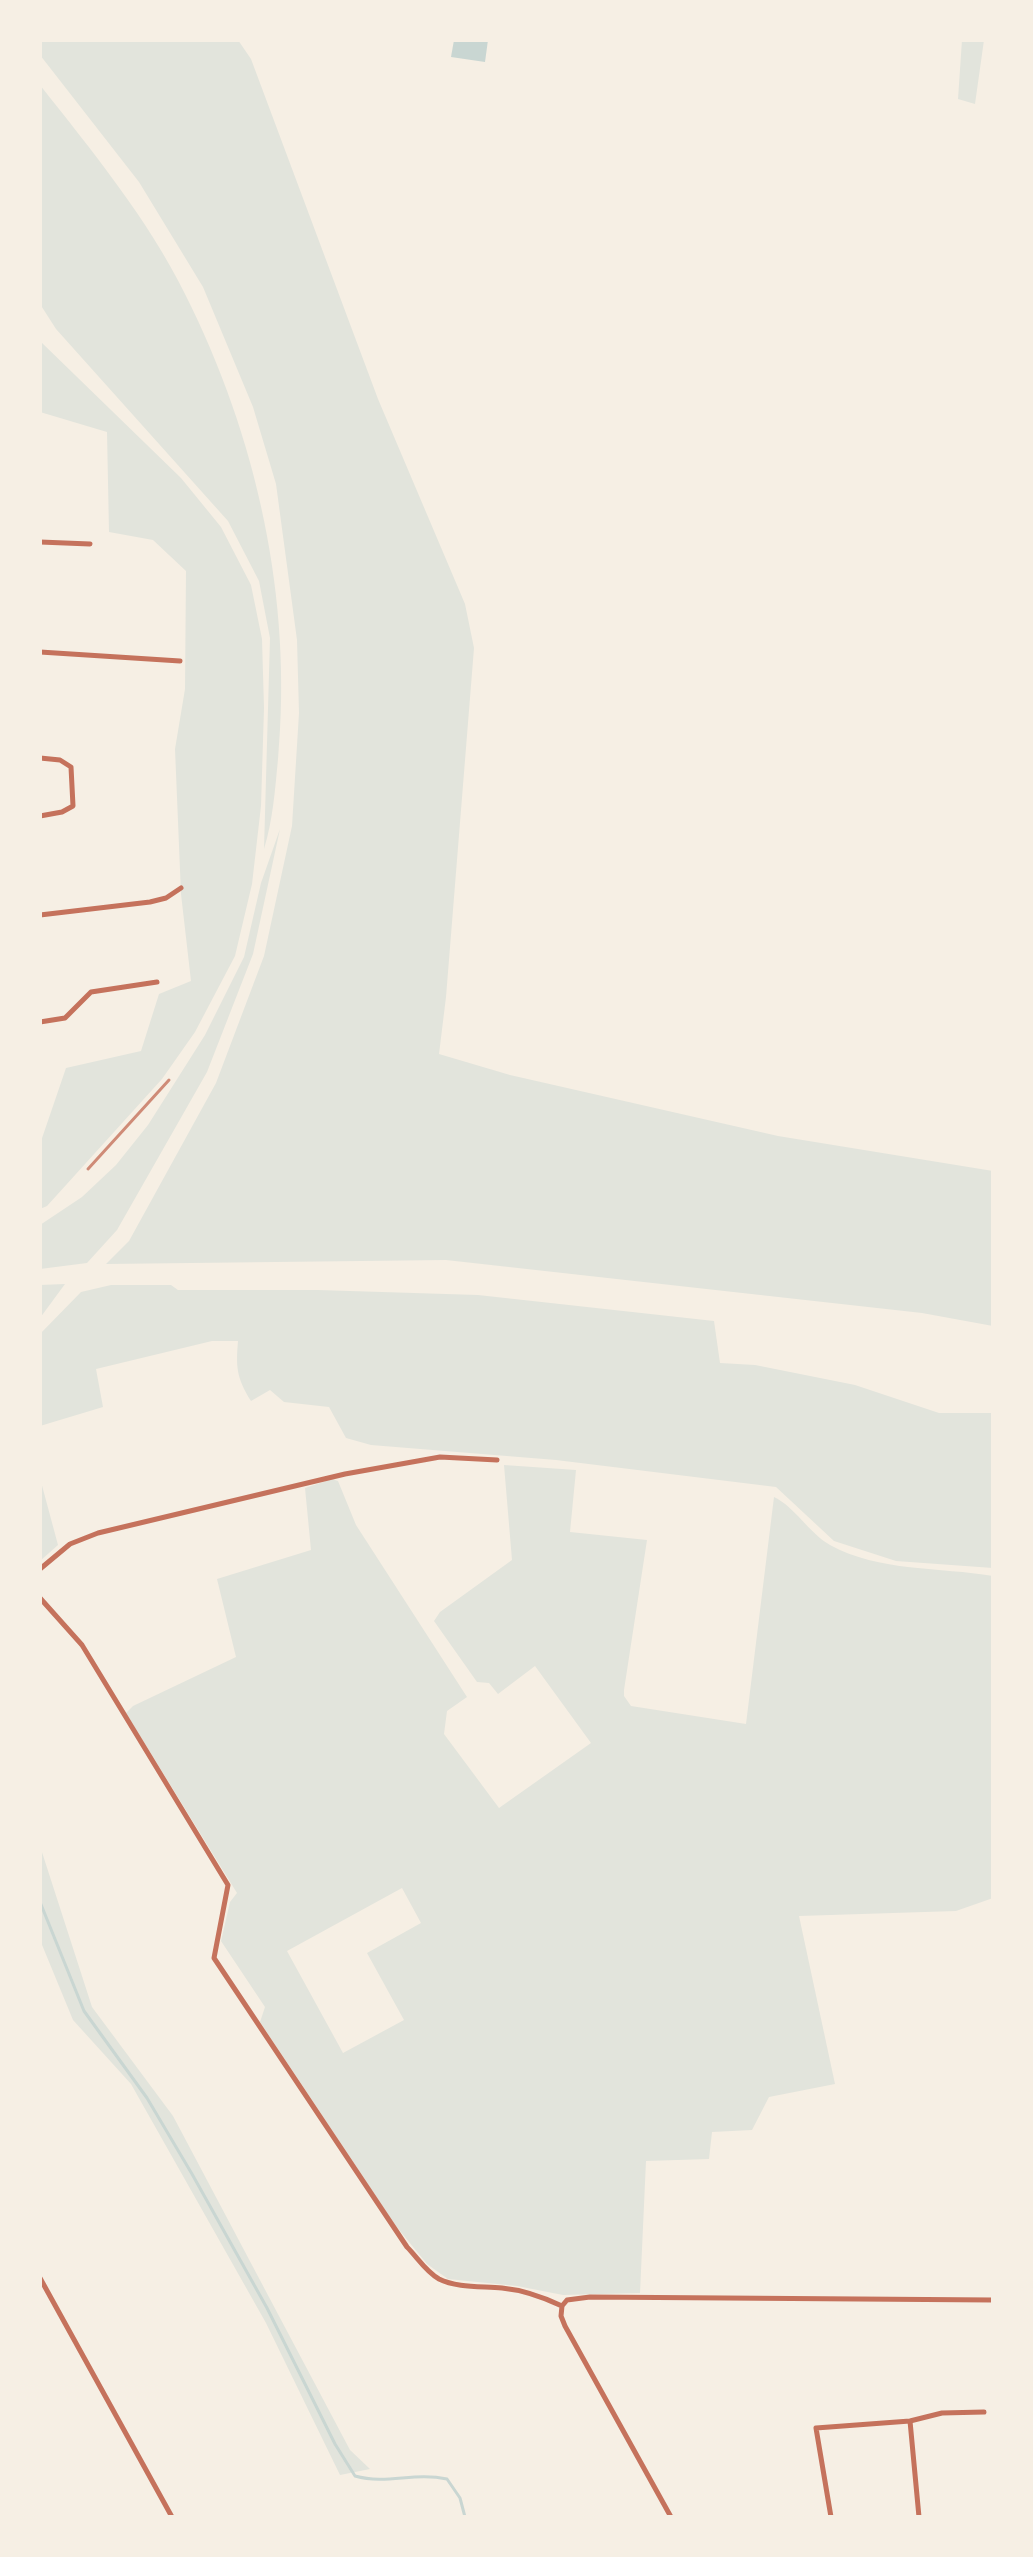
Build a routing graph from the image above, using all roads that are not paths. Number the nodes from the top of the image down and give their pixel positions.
1 (40, 542) edge
2 (90, 544) dead end
3 (40, 652) edge
4 (180, 661) dead end
5 (40, 758) edge
6 (40, 816) edge
7 (181, 888) dead end
8 (40, 915) edge
9 (157, 982) dead end
10 (40, 1022) edge
11 (497, 1460) dead end
12 (40, 1569) edge
13 (40, 1598) edge
14 (40, 2278) edge
15 (993, 2300) edge
16 (562, 2306) junction
17 (984, 2412) dead end
18 (910, 2421) junction
19 (172, 2517) edge
20 (671, 2517) edge
21 (831, 2517) edge
22 (919, 2517) edge

1 - 2 street
3 - 4 street
5 - 6 street
7 - 8 street
9 - 10 street
11 - 12 street
13 - 16 street
14 - 19 street
15 - 16 street
16 - 20 street
17 - 18 street
18 - 21 street
18 - 22 street

